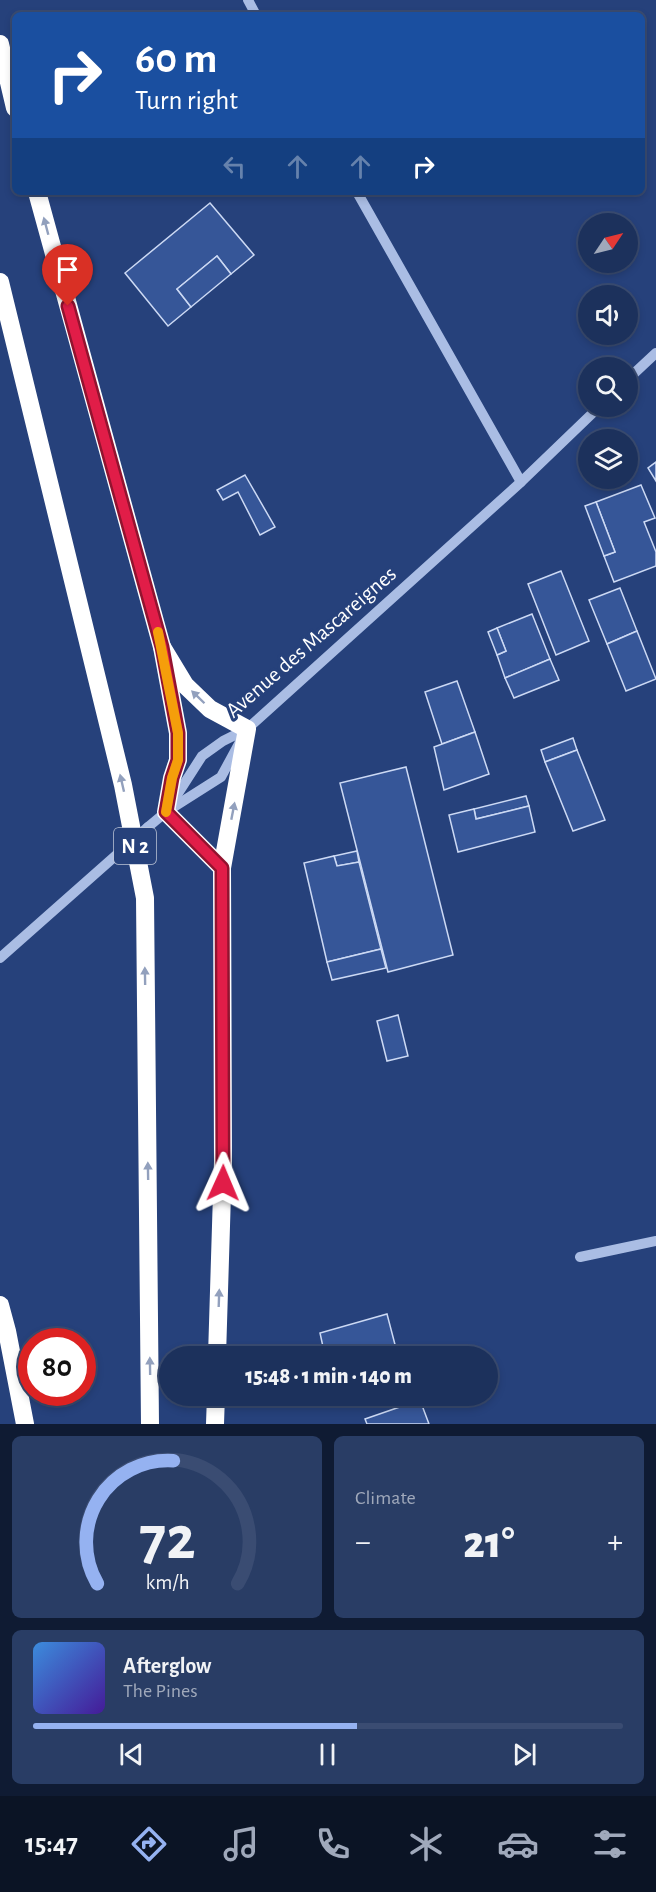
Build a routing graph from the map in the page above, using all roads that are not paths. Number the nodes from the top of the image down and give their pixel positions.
1 (0, 44) edge
2 (12, 95) edge
3 (38, 195) edge
4 (359, 195) edge
5 (0, 282) edge
6 (656, 352) edge
7 (638, 369) edge
8 (589, 417) edge
9 (521, 482) junction
10 (162, 647) junction
11 (247, 729) junction
12 (166, 812) junction
13 (222, 868) junction
14 (0, 958) edge
15 (656, 1241) edge
16 (580, 1257) dead end
17 (0, 1305) edge
18 (217, 1346) edge
19 (216, 1406) edge
20 (25, 1424) edge
21 (150, 1424) edge
22 (215, 1424) edge

1 - 2 highway
10 -> 3 highway
4 - 9 street
21 -> 5 highway, N 2
6 - 7 street
8 - 9 street, Avenue des Mascareignes
9 - 11 street, Avenue des Mascareignes
11 -> 10 highway
10 - 12 highway
11 - 12 street, Avenue des Mascareignes
11 - 12 street
13 -> 11 highway
12 - 13 highway
12 - 14 street, Avenue des Mascareignes, bridge
18 -> 13 highway
15 - 16 street
17 - 20 highway
19 - 22 highway

